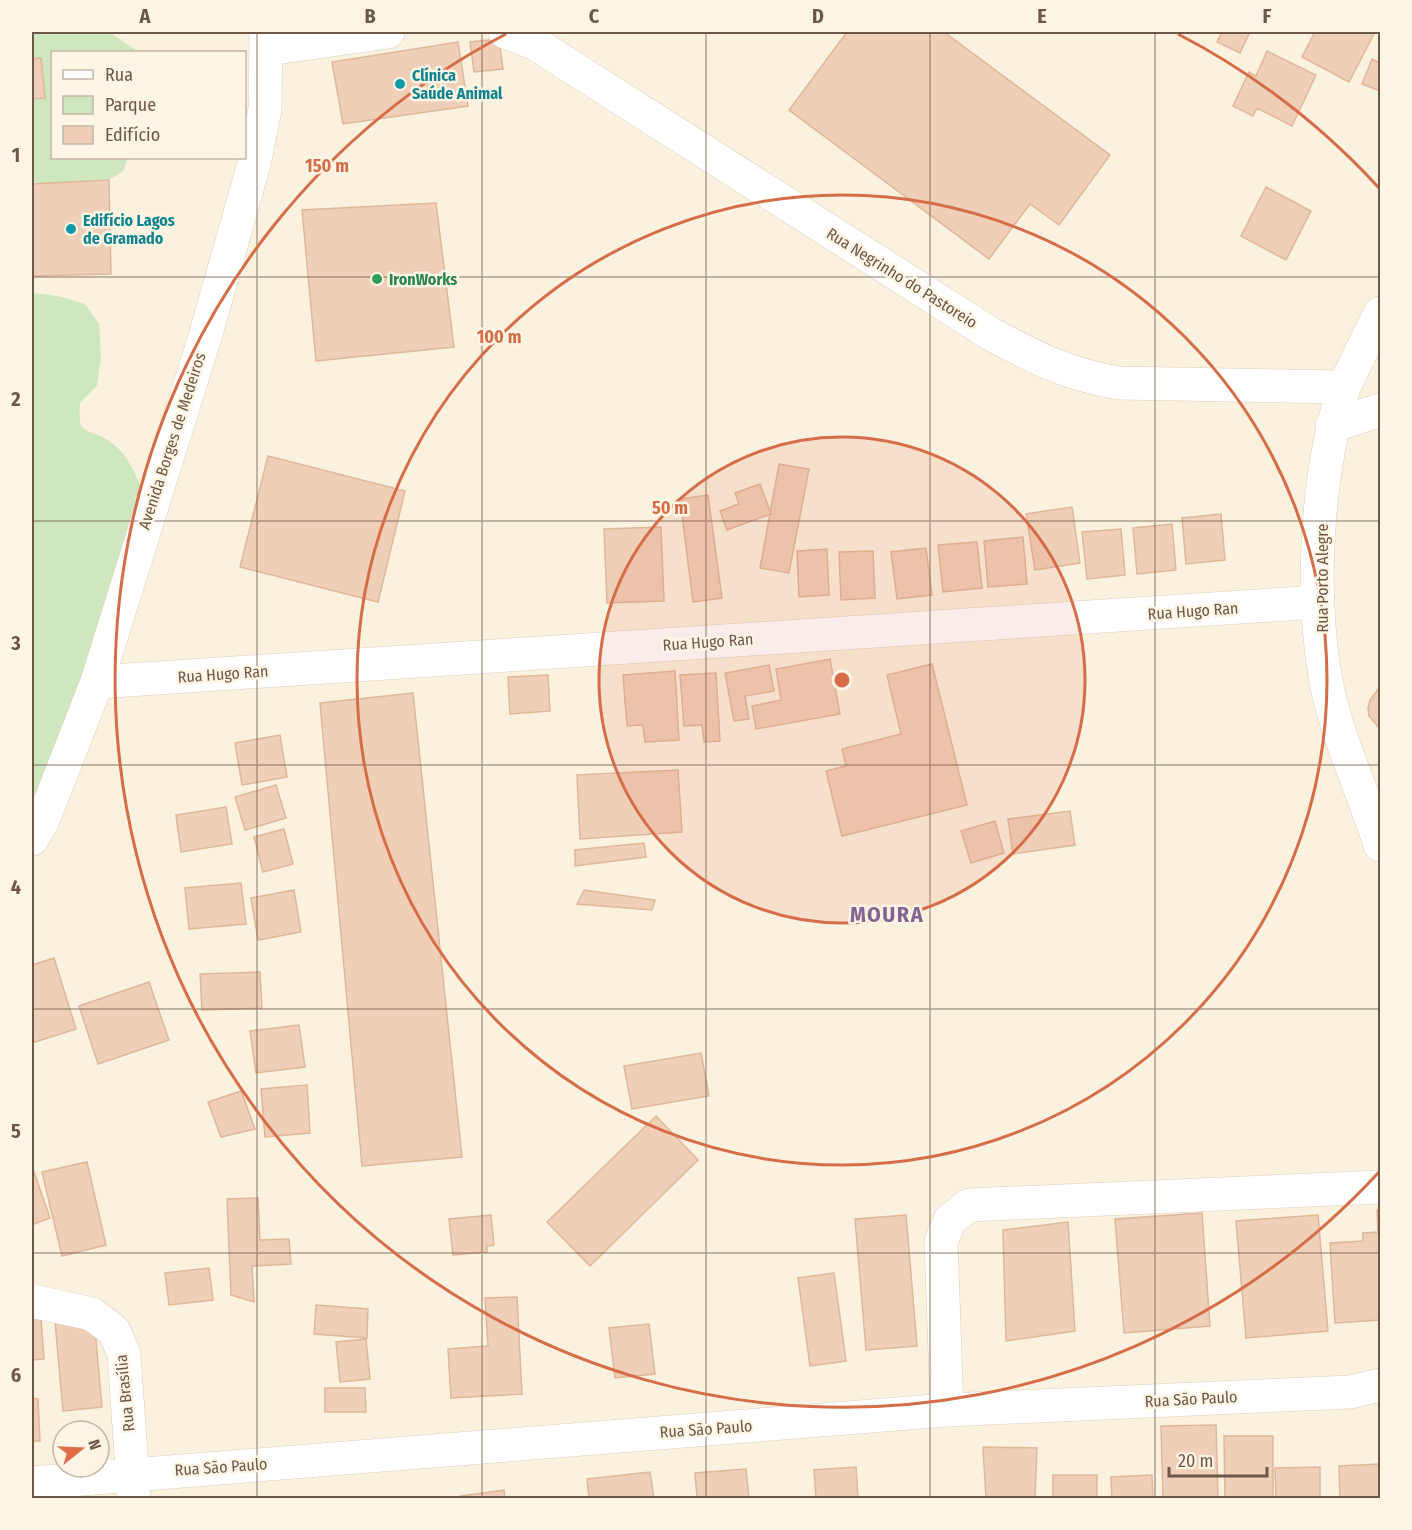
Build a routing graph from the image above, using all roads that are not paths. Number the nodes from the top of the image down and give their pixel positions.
1 (388, 32) edge
2 (505, 32) edge
3 (267, 40) edge
4 (1380, 313) edge
5 (1344, 387) junction
6 (1380, 410) edge
7 (1332, 426) junction
8 (1318, 602) junction
9 (97, 682) junction
10 (1373, 792) edge
11 (32, 839) edge
12 (1380, 845) edge
13 (1380, 1187) edge
14 (32, 1301) edge
15 (1380, 1385) edge
16 (947, 1410) junction
17 (32, 1483) edge
18 (133, 1486) edge

1 - 3 street
2 - 5 street, Rua Negrinho do Pastoreio
3 - 9 street, Avenida Borges de Medeiros
4 - 5 street, Rua Porto Alegre
5 - 7 street, Rua Porto Alegre
6 - 7 street
7 - 8 street, Rua Porto Alegre
8 - 9 street, Rua Hugo Ran
8 - 10 street, Rua Porto Alegre
9 - 11 street, Avenida Borges de Medeiros
10 - 12 street, Rua Porto Alegre
13 - 16 street
14 - 18 street, Rua Brasília
15 - 16 street, Rua São Paulo
16 - 18 street, Rua São Paulo
17 - 18 street, Rua São Paulo

